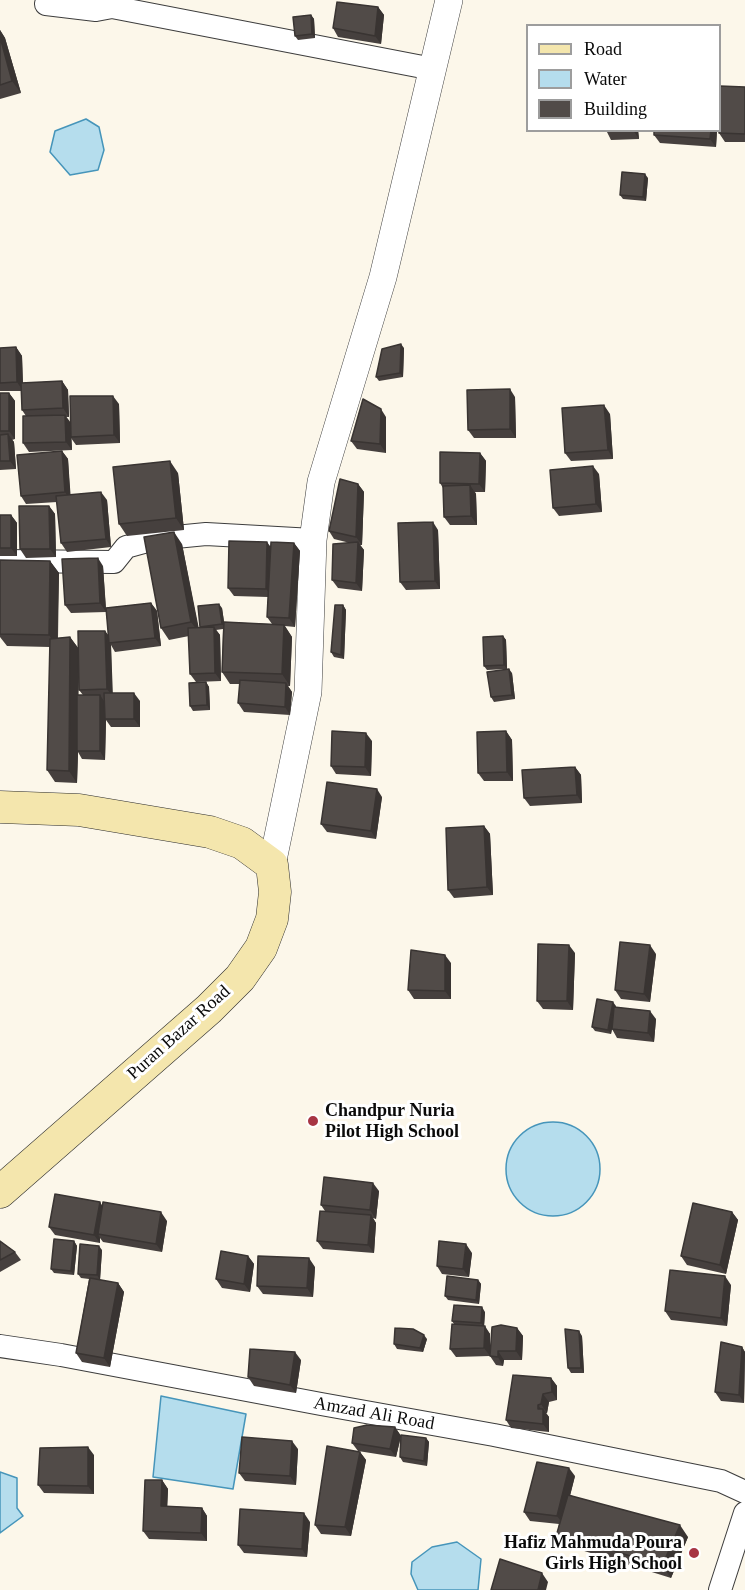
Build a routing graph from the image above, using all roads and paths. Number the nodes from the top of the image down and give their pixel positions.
1 (449, 0) edge
2 (46, 4) dead end
3 (433, 69) junction
4 (313, 540) junction
5 (0, 561) edge
6 (0, 807) edge
7 (272, 865) junction
8 (0, 1192) edge
9 (0, 1346) edge
10 (745, 1492) edge
11 (745, 1513) edge
12 (720, 1590) edge

1 - 3 street
2 - 3 street
3 - 4 street
4 - 5 street
4 - 7 street
6 - 7 main road
7 - 8 main road, Puran Bazar Road
9 - 10 street, Amzad Ali Road
11 - 12 street

